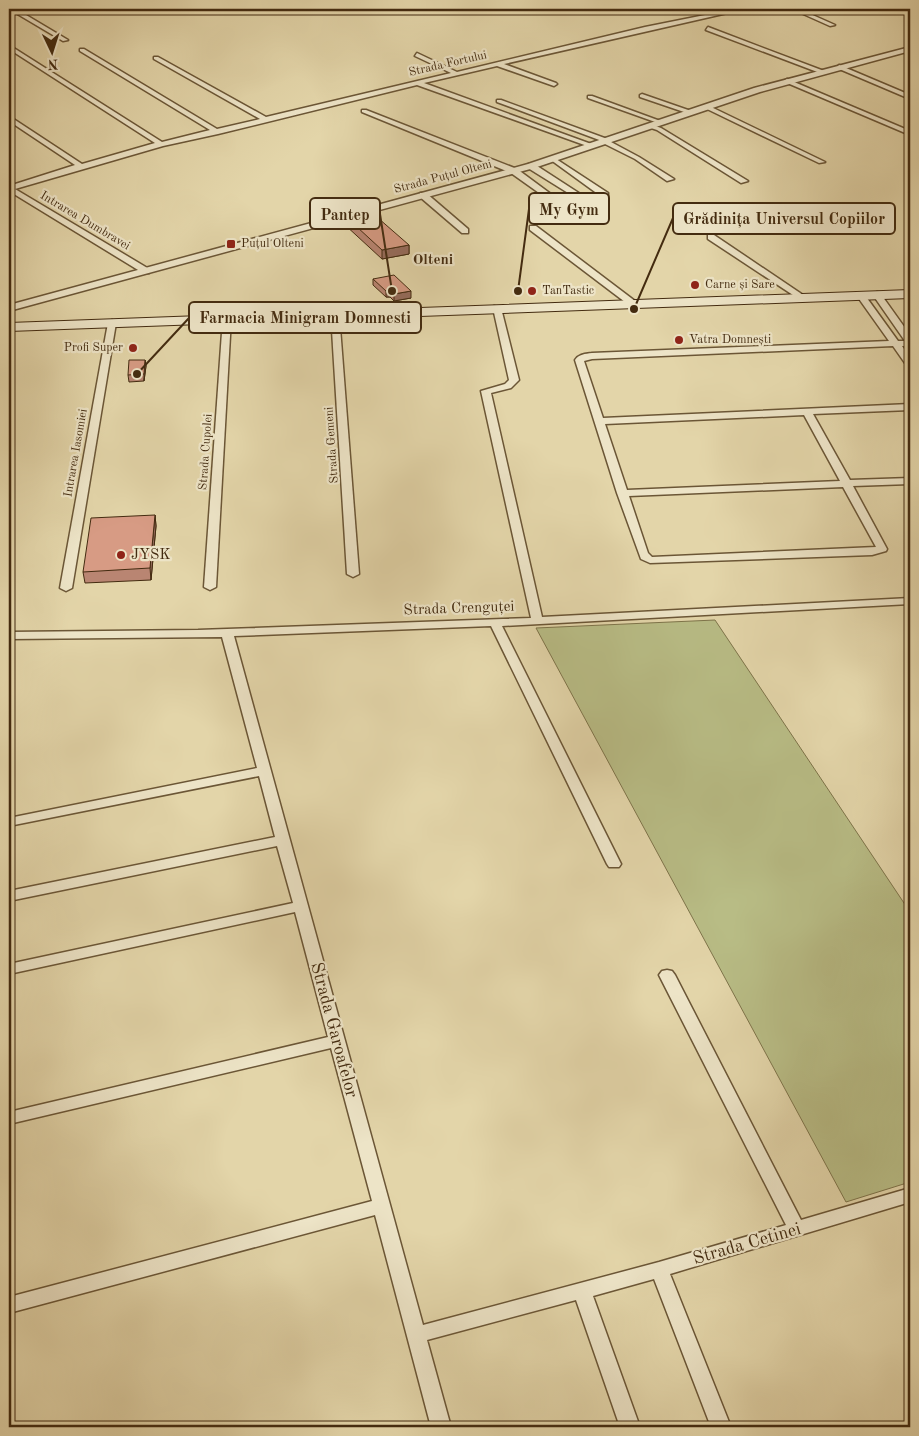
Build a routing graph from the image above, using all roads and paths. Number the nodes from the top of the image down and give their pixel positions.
1 (12, 9) edge
2 (715, 9) edge
3 (742, 9) edge
4 (795, 9) edge
5 (725, 12) junction
6 (832, 25) dead end
7 (708, 29) dead end
8 (65, 40) dead end
9 (9, 47) edge
10 (82, 50) dead end
11 (910, 50) edge
12 (418, 55) dead end
13 (156, 58) dead end
14 (498, 64) junction
15 (839, 67) junction
16 (822, 72) junction
17 (457, 74) junction
18 (787, 81) junction
19 (417, 84) junction
20 (554, 84) dead end
21 (590, 96) dead end
22 (642, 96) dead end
23 (910, 97) edge
24 (499, 102) dead end
25 (707, 107) junction
26 (364, 111) dead end
27 (689, 112) junction
28 (9, 118) edge
29 (267, 120) junction
30 (660, 122) junction
31 (650, 126) junction
32 (218, 132) junction
33 (910, 133) edge
34 (607, 142) junction
35 (160, 144) junction
36 (592, 146) junction
37 (553, 159) junction
38 (821, 162) dead end
39 (81, 166) junction
40 (531, 166) junction
41 (514, 171) junction
42 (9, 177) edge
43 (670, 179) dead end
44 (744, 181) dead end
45 (20, 185) junction
46 (10, 189) edge
47 (606, 195) dead end
48 (423, 196) junction
49 (584, 199) dead end
50 (559, 204) dead end
51 (533, 228) dead end
52 (465, 231) dead end
53 (711, 237) dead end
54 (146, 271) junction
55 (910, 294) edge
56 (877, 295) junction
57 (861, 296) junction
58 (802, 297) junction
59 (632, 303) junction
60 (9, 308) edge
61 (497, 308) junction
62 (335, 314) junction
63 (227, 318) junction
64 (112, 323) junction
65 (9, 327) edge
66 (910, 342) edge
67 (896, 344) junction
68 (910, 364) edge
69 (910, 407) edge
70 (807, 412) junction
71 (598, 420) junction
72 (910, 481) edge
73 (846, 484) junction
74 (622, 493) junction
75 (353, 574) dead end
76 (210, 587) dead end
77 (66, 588) dead end
78 (910, 600) edge
79 (537, 621) junction
80 (495, 623) junction
81 (228, 632) junction
82 (9, 635) edge
83 (264, 770) junction
84 (9, 822) edge
85 (283, 840) junction
86 (614, 864) dead end
87 (9, 896) edge
88 (301, 906) junction
89 (9, 969) edge
90 (667, 975) dead end
91 (337, 1041) junction
92 (9, 1118) edge
93 (910, 1195) edge
94 (381, 1206) junction
95 (797, 1230) junction
96 (659, 1270) junction
97 (582, 1291) junction
98 (9, 1305) edge
99 (416, 1335) junction
100 (441, 1427) edge
101 (630, 1427) edge
102 (721, 1427) edge

1 - 8 street
2 - 5 street
3 - 5 street, Strada Fortului
4 - 6 street
5 - 14 street, Strada Fortului
7 - 16 street
9 - 35 street
10 - 32 street
11 - 15 street, Strada Puțul Olteni
12 - 17 street
13 - 29 street
14 - 17 street, Strada Fortului
14 - 20 street
15 - 16 street, Strada Puțul Olteni
15 - 23 street
16 - 18 street, Strada Puțul Olteni
17 - 19 street, Strada Fortului
18 - 25 street, Strada Puțul Olteni
18 - 33 street
19 - 29 street, Strada Fortului
19 - 36 street
21 - 30 street
22 - 27 street
24 - 34 street
25 - 27 street, Strada Puțul Olteni
25 - 38 street
26 - 41 street
27 - 30 street, Strada Puțul Olteni
28 - 39 street
29 - 32 street, Strada Fortului
30 - 31 street, Strada Puțul Olteni
31 - 34 street, Strada Puțul Olteni
31 - 44 street
32 - 35 street, Strada Fortului
34 - 36 street, Strada Puțul Olteni
34 - 43 street
35 - 39 street, Strada Fortului
36 - 37 street, Strada Puțul Olteni
37 - 40 street, Strada Puțul Olteni
37 - 47 street
39 - 45 street, Strada Fortului
40 - 41 street, Strada Puțul Olteni
40 - 49 street
41 - 48 street, Strada Puțul Olteni
41 - 50 street
42 - 45 street
45 - 46 street, Strada Fortului
46 - 54 street, Intrarea Dumbravei
48 - 52 street
48 - 54 street, Strada Puțul Olteni
51 - 59 street
53 - 58 street
54 - 60 street, Strada Puțul Olteni
55 - 56 main road
56 - 57 main road
56 - 66 street
57 - 58 main road
57 - 67 street
58 - 59 main road
59 - 61 main road
61 - 62 main road
61 - 79 street
62 - 63 main road
62 - 75 street, Strada Gemeni
63 - 64 main road
63 - 76 street, Strada Cupolei
64 - 65 main road
64 - 77 street, Intrarea Iasomiei
66 - 67 street
67 - 68 street
67 - 71 street
69 - 70 street
70 - 71 street
70 - 73 street
71 - 74 street
72 - 73 street
73 - 74 street
73 - 74 street
78 - 79 street, Strada Crenguței
79 - 80 street, Strada Crenguței
80 - 81 street, Strada Crenguței
80 - 86 street
81 - 82 street, Strada Crenguței
81 - 83 street, Strada Garoafelor
83 - 84 street
83 - 85 street, Strada Garoafelor
85 - 87 street
85 - 88 street, Strada Garoafelor
88 - 89 street
88 - 91 street, Strada Garoafelor
90 - 95 street
91 - 92 street
91 - 94 street, Strada Garoafelor
93 - 95 street, Strada Cetinei
94 - 98 street
94 - 99 street, Strada Garoafelor
95 - 96 street, Strada Cetinei
96 - 97 street, Strada Cetinei
96 - 102 street
97 - 99 street, Strada Cetinei
97 - 101 street
99 - 100 street, Strada Garoafelor

